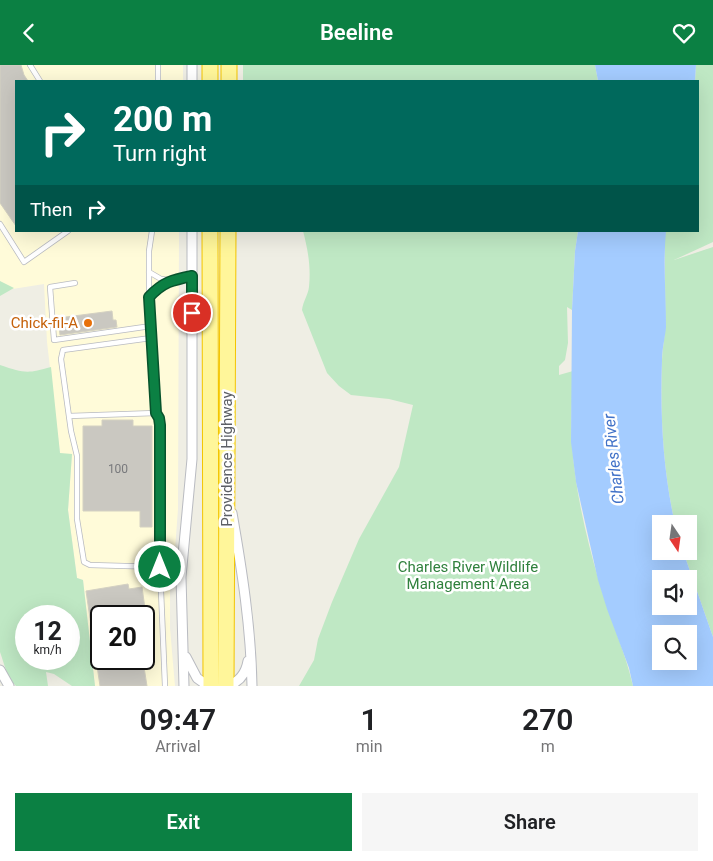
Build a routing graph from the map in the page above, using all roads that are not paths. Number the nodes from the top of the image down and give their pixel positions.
1 (30, 65) edge
2 (158, 65) edge
3 (192, 65) edge
4 (210, 65) edge
5 (229, 65) edge
6 (39, 80) edge
7 (158, 80) edge
8 (192, 80) edge
9 (210, 80) edge
10 (229, 80) edge
11 (0, 224) edge
12 (67, 232) edge
13 (152, 232) edge
14 (192, 232) edge
15 (210, 232) edge
16 (228, 232) edge
17 (149, 272) junction
18 (192, 276) junction
19 (171, 280) junction
20 (75, 283) dead end
21 (149, 297) junction
22 (151, 326) junction
23 (151, 338) junction
24 (156, 413) junction
25 (69, 416) junction
26 (227, 483) junction
27 (160, 567) junction
28 (182, 644) junction
29 (250, 651) junction
30 (0, 670) edge
31 (9, 686) edge
32 (166, 686) edge
33 (184, 686) edge
34 (210, 686) edge
35 (227, 686) edge
36 (252, 686) edge

1 - 6 lane
2 - 7 lane
3 - 8 street
4 - 9 highway
5 - 10 highway
11 - 12 lane
13 - 17 lane
14 - 18 street
15 - 34 highway, Providence Highway
16 - 26 highway, Providence Highway
17 - 19 lane
17 - 21 lane
18 - 19 lane
18 - 28 street
19 - 21 lane
20 - 22 lane
21 - 22 lane
22 - 23 lane
23 - 24 lane
23 - 25 lane
24 - 25 lane
24 - 27 lane
25 - 27 lane
26 - 29 street
26 - 35 highway, Providence Highway
27 - 32 lane
28 - 33 street
28 - 34 street
29 - 35 street
29 - 36 street
30 - 31 street

